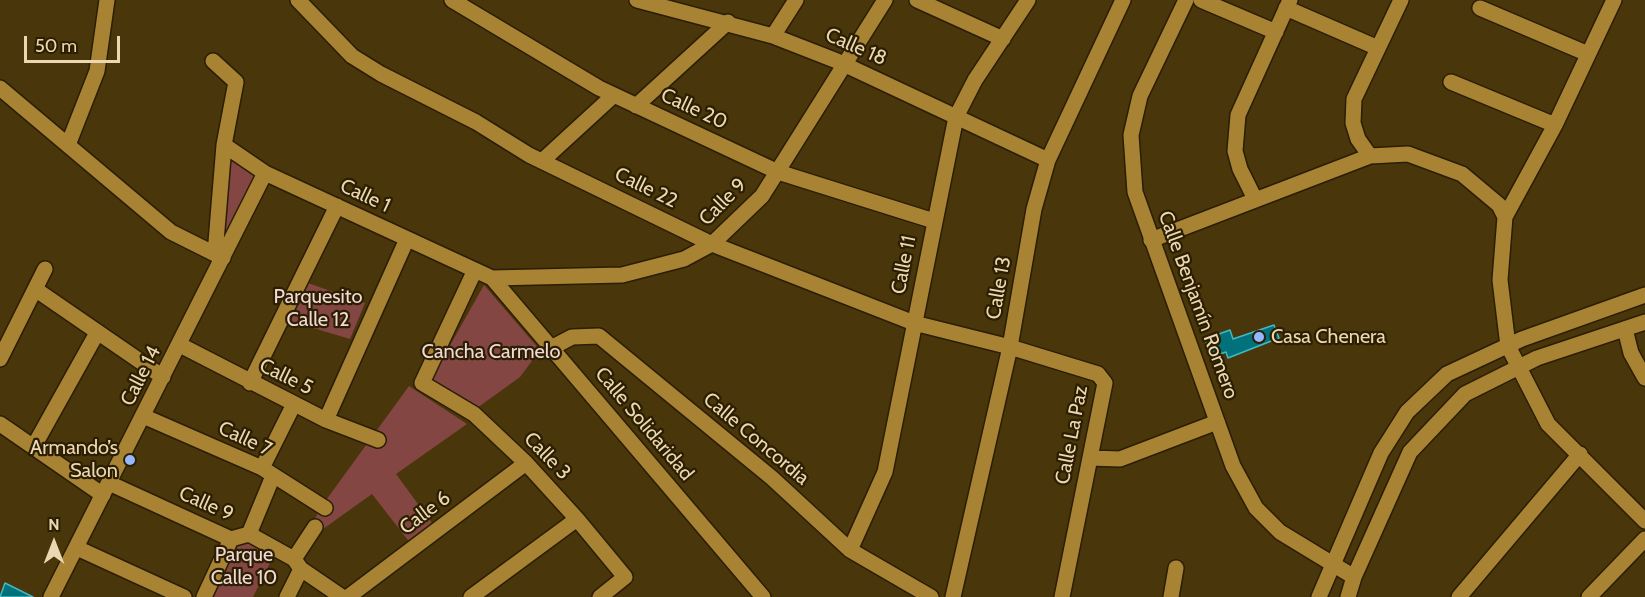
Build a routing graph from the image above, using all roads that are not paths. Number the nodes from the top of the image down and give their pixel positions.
1 (107, 0) edge
2 (298, 0) edge
3 (452, 0) edge
4 (637, 0) edge
5 (796, 0) edge
6 (885, 0) edge
7 (917, 0) edge
8 (1028, 0) edge
9 (1123, 0) edge
10 (1186, 0) edge
11 (1201, 0) edge
12 (1401, 0) edge
13 (1614, 0) edge
14 (1288, 4) edge
15 (1480, 8) dead end
16 (728, 22) junction
17 (1276, 32) junction
18 (773, 36) junction
19 (1003, 39) junction
20 (1378, 48) junction
21 (1588, 54) junction
22 (213, 61) dead end
23 (845, 64) junction
24 (1451, 82) dead end
25 (0, 88) edge
26 (614, 95) junction
27 (636, 105) junction
28 (956, 117) junction
29 (1555, 125) junction
30 (68, 145) junction
31 (224, 145) junction
32 (1370, 156) junction
33 (1048, 159) junction
34 (542, 160) junction
35 (778, 172) junction
36 (265, 173) junction
37 (1255, 199) junction
38 (337, 206) junction
39 (1505, 217) junction
40 (934, 221) junction
41 (407, 239) junction
42 (1151, 240) junction
43 (712, 244) junction
44 (219, 256) junction
45 (45, 268) dead end
46 (475, 270) junction
47 (492, 278) junction
48 (35, 289) junction
49 (1645, 295) edge
50 (1645, 322) edge
51 (914, 323) junction
52 (1625, 329) junction
53 (97, 333) junction
54 (180, 345) junction
55 (1508, 346) junction
56 (1010, 347) junction
57 (551, 348) junction
58 (0, 359) edge
59 (1518, 368) junction
60 (163, 377) junction
61 (1645, 378) edge
62 (250, 383) junction
63 (294, 404) junction
64 (143, 416) junction
65 (326, 420) junction
66 (1217, 422) junction
67 (0, 424) edge
68 (378, 440) dead end
69 (34, 446) junction
70 (1580, 454) junction
71 (1090, 458) junction
72 (526, 463) junction
73 (267, 472) junction
74 (106, 489) junction
75 (325, 508) dead end
76 (577, 519) junction
77 (1645, 521) edge
78 (315, 527) dead end
79 (249, 534) junction
80 (231, 539) junction
81 (1645, 539) edge
82 (76, 548) junction
83 (850, 550) junction
84 (298, 564) junction
85 (1332, 566) junction
86 (1176, 568) dead end
87 (1354, 577) junction
88 (51, 597) edge
89 (184, 597) edge
90 (204, 597) edge
91 (287, 597) edge
92 (342, 597) edge
93 (348, 597) edge
94 (471, 597) edge
95 (600, 597) edge
96 (763, 597) edge
97 (931, 597) edge
98 (953, 597) edge
99 (1062, 597) edge
100 (1171, 597) edge
101 (1319, 597) edge
102 (1348, 597) edge
103 (1459, 597) edge
104 (1589, 597) edge

1 - 30 street
2 - 34 street, Calle 22
3 - 26 street, Calle 20
4 - 16 street, Calle 18
5 - 18 street
6 - 23 street, Calle 9
7 - 19 street
8 - 19 street, Calle 11
9 - 33 street, Calle 13
10 - 42 street, Calle Benjamín Romero
11 - 17 street
12 - 20 street
13 - 21 street
14 - 17 street
14 - 20 street
15 - 21 street
16 - 18 street, Calle 18
16 - 27 street
17 - 37 street
18 - 23 street, Calle 18
19 - 28 street, Calle 11
20 - 32 street
21 - 29 street
22 - 31 street, Calle 14
23 - 28 street, Calle 18
23 - 35 street, Calle 9
24 - 29 street
25 - 30 street
26 - 27 street, Calle 20
26 - 34 street
27 - 35 street, Calle 20
28 - 33 street, Calle 18
28 - 40 street, Calle 11
29 - 39 street
30 - 44 street
31 - 36 street, Calle 1
31 - 44 street, Calle 14
32 - 37 street
32 - 39 street
33 - 56 street, Calle 13
34 - 43 street, Calle 22
35 - 40 street, Calle 20
35 - 43 street, Calle 9
36 - 38 street, Calle 1
36 - 44 street, Calle 14
37 - 42 street
38 - 41 street, Calle 1
38 - 62 street
39 - 55 street
40 - 51 street, Calle 11
41 - 46 street, Calle 1
41 - 65 street
42 - 66 street, Calle Benjamín Romero
43 - 47 street, Calle 9
43 - 51 street, Calle 22
44 - 54 street, Calle 14
45 - 48 street
46 - 47 street, Calle 1
46 - 72 street, Calle 3
47 - 57 street, Calle Solidaridad
48 - 53 street
48 - 58 street
49 - 55 street
50 - 52 street
51 - 56 street, Calle 22
51 - 83 street, Calle 11
52 - 59 street
52 - 61 street
53 - 60 street
53 - 69 street
54 - 60 street, Calle 14
54 - 62 street, Calle 5
55 - 59 street
55 - 85 street
56 - 71 street, Calle La Paz
56 - 98 street, Calle 13
57 - 83 street, Calle Concordia
57 - 96 street, Calle Solidaridad
59 - 70 street
59 - 87 street
60 - 64 street, Calle 14
62 - 63 street, Calle 5
63 - 65 street, Calle 5
63 - 73 street
64 - 73 street, Calle 7
64 - 74 street, Calle 14
65 - 68 street, Calle 5
66 - 71 street
66 - 85 street, Calle Benjamín Romero
67 - 69 street, Calle 9
69 - 74 street, Calle 9
70 - 77 street
70 - 103 street
71 - 99 street, Calle La Paz
72 - 76 street, Calle 3
72 - 93 street, Calle 6
73 - 75 street, Calle 7
73 - 79 street
74 - 80 street, Calle 9
74 - 82 street, Calle 14
76 - 94 street
76 - 95 street, Calle 3
78 - 84 street
79 - 80 street, Calle 9
79 - 84 street, Calle 9
80 - 90 street
81 - 104 street
82 - 88 street, Calle 14
82 - 89 street
83 - 97 street, Calle Concordia
84 - 91 street
84 - 92 street, Calle 9
85 - 87 street, Calle Benjamín Romero
85 - 101 street
86 - 100 street
87 - 102 street

